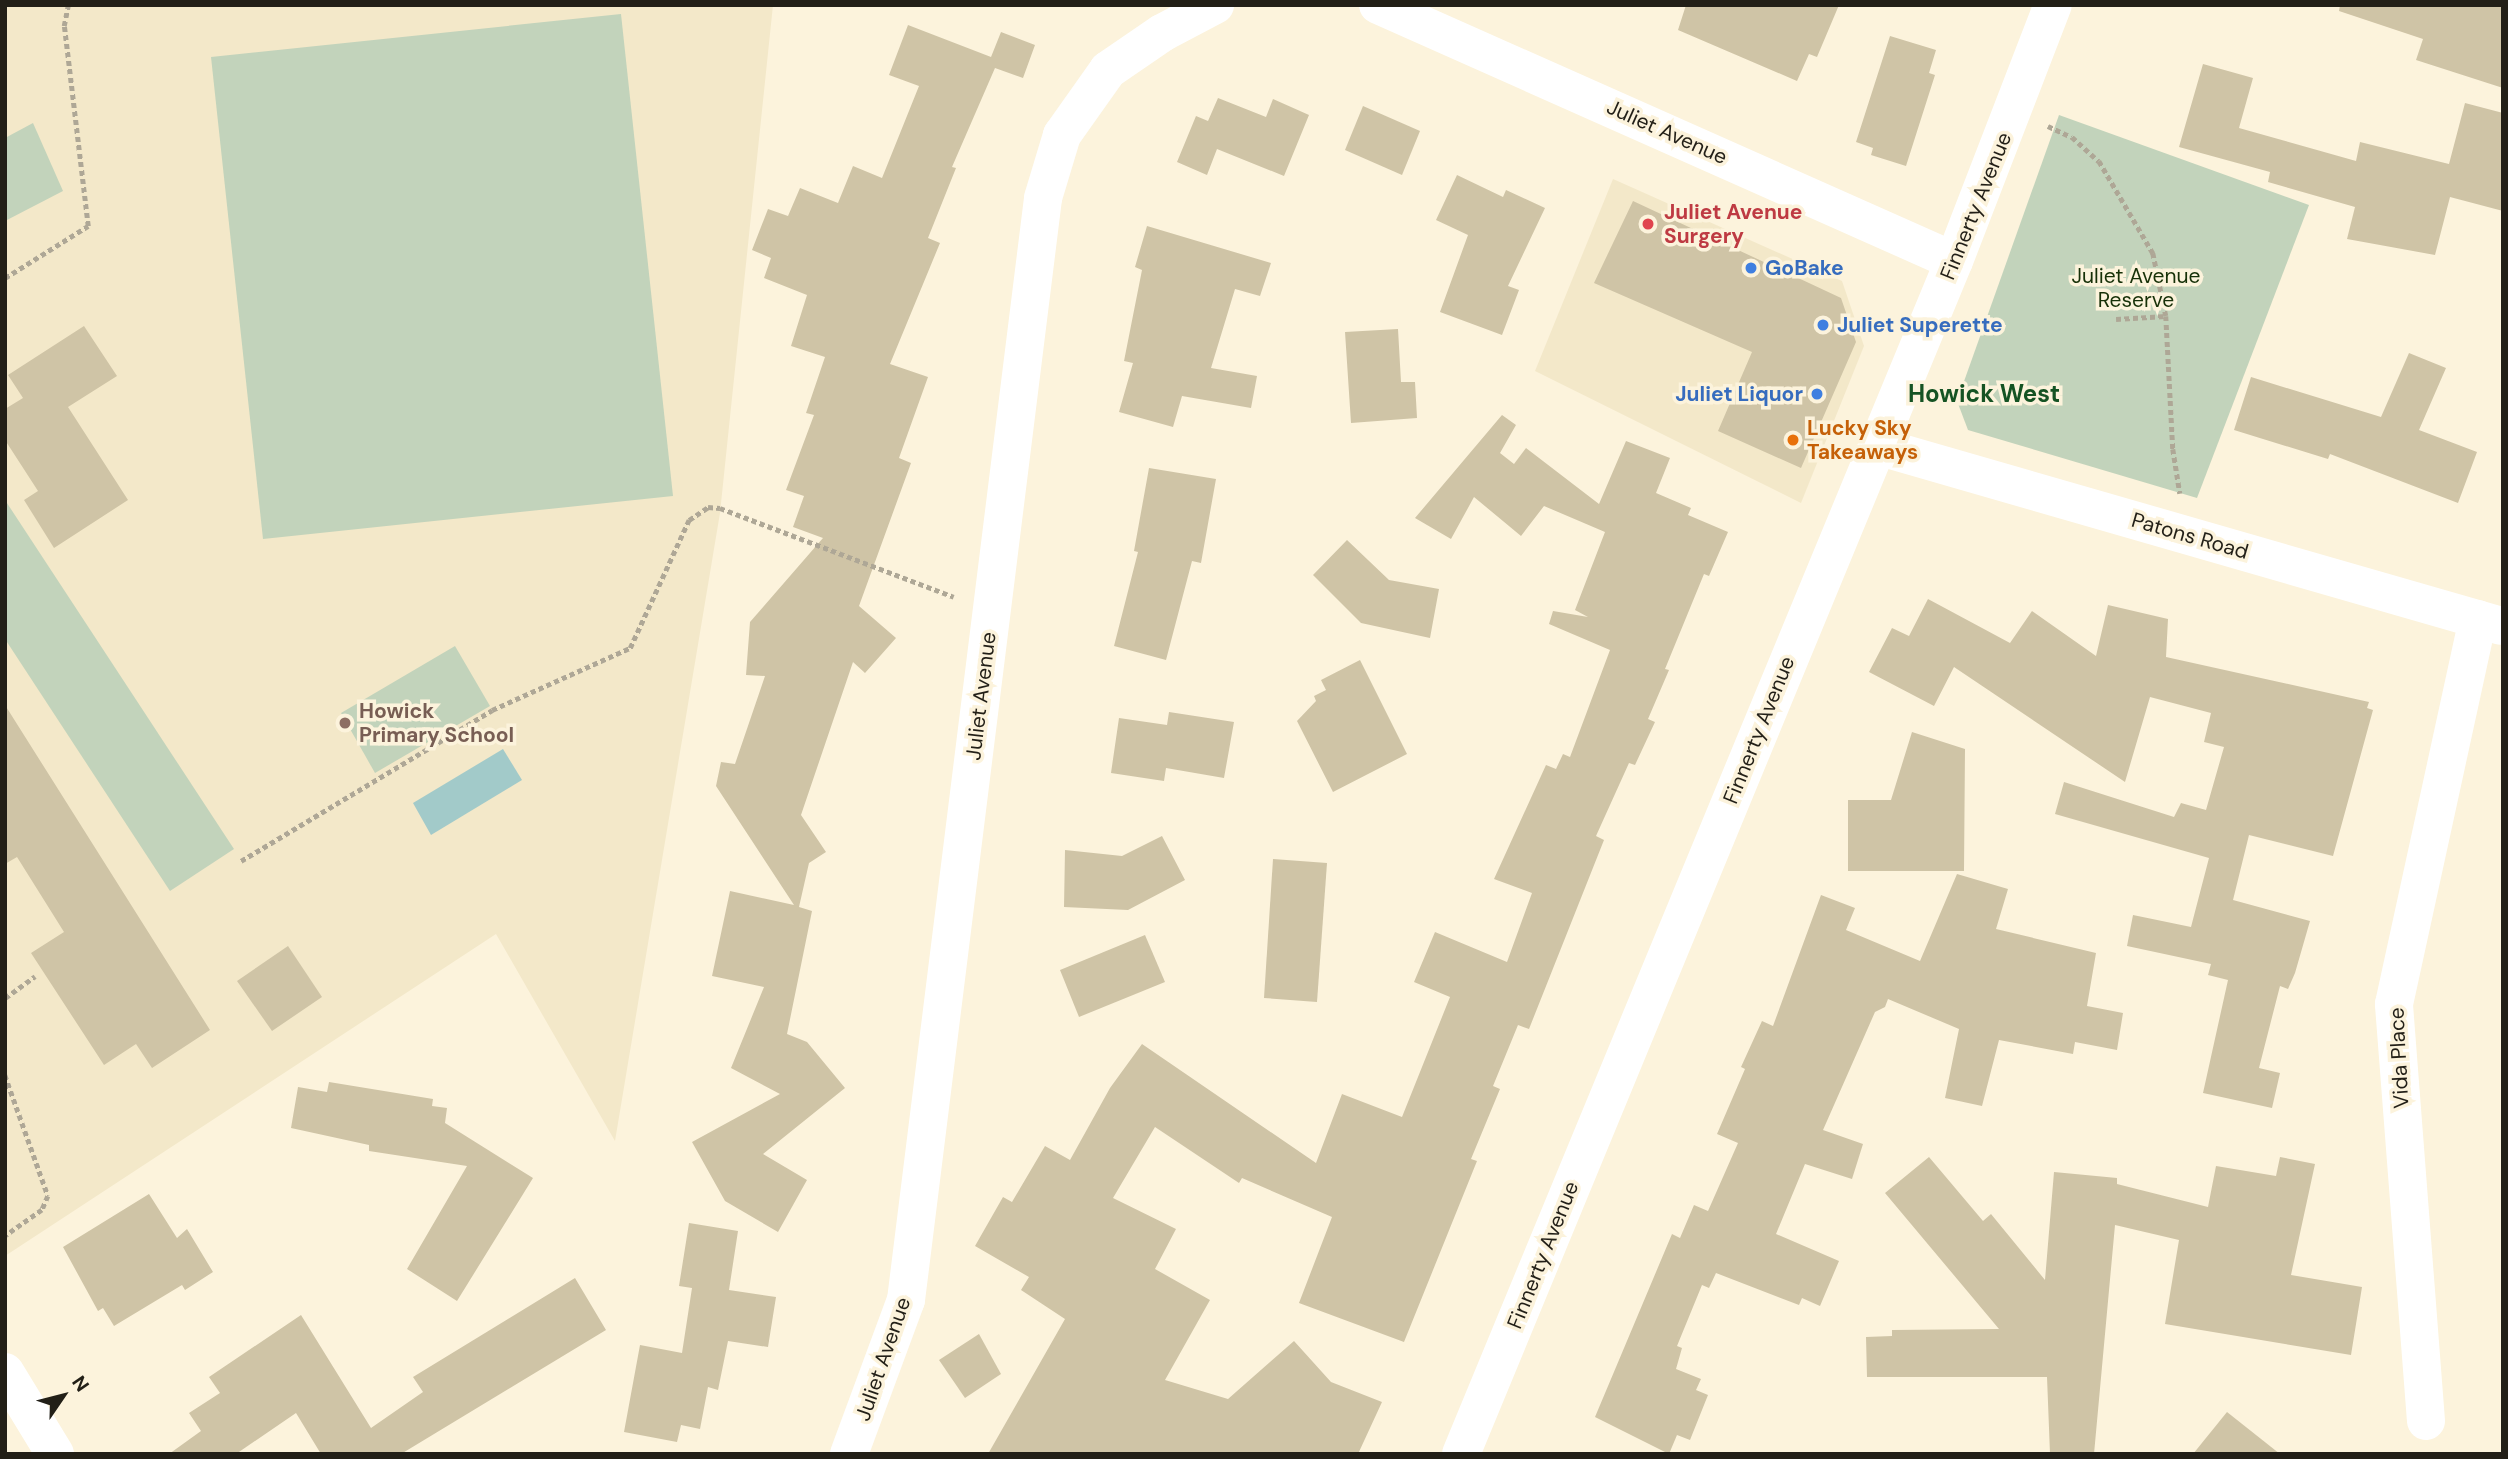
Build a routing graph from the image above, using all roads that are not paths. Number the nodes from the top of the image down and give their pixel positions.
1 (1215, 5) edge
2 (1378, 5) edge
3 (2053, 5) edge
4 (1954, 261) junction
5 (1877, 446) junction
6 (2490, 622) edge
7 (5, 1373) edge
8 (2426, 1421) dead end
9 (55, 1454) edge
10 (849, 1454) edge
11 (1461, 1454) edge

1 - 10 street, Juliet Avenue
2 - 4 street, Juliet Avenue
3 - 4 street, Finnerty Avenue
4 - 5 street, Finnerty Avenue
5 - 6 street, Patons Road
5 - 11 street, Finnerty Avenue
6 - 8 street, Vida Place
7 - 9 street

